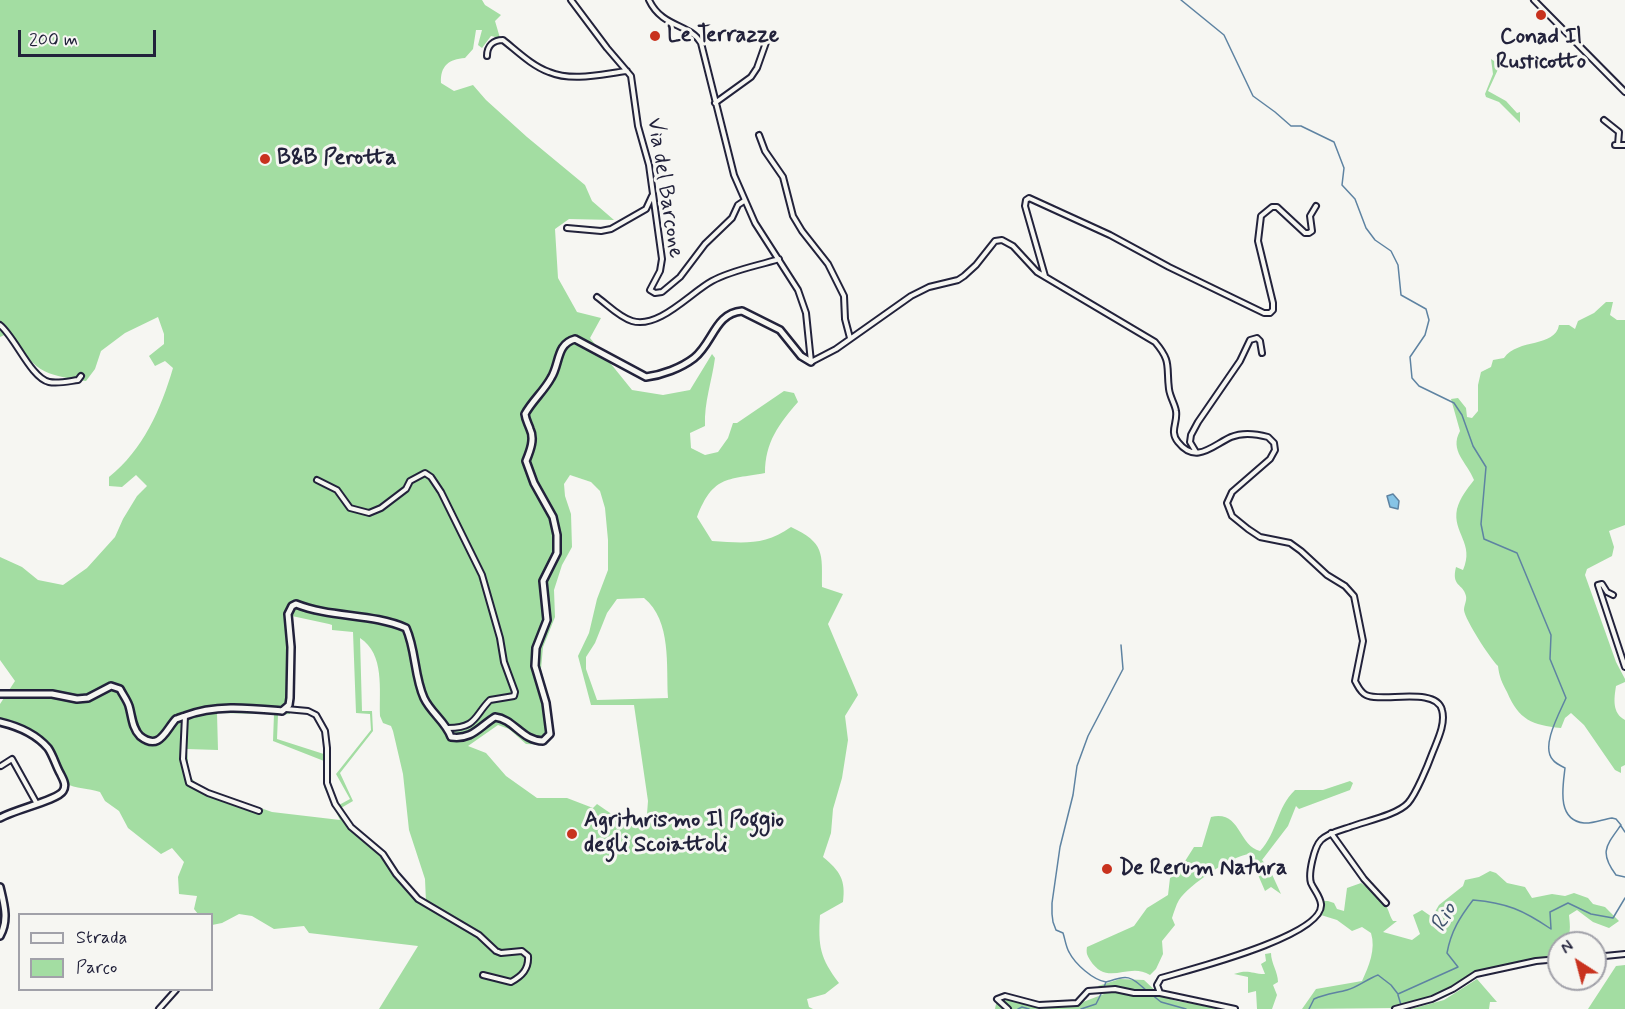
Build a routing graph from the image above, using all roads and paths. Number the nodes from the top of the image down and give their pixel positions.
1 (571, 0) edge
2 (649, 0) edge
3 (1533, 0) edge
4 (769, 34) dead end
5 (487, 56) dead end
6 (628, 71) junction
7 (1625, 92) edge
8 (715, 103) junction
9 (1604, 120) dead end
10 (759, 135) dead end
11 (1625, 145) edge
12 (653, 195) junction
13 (744, 201) junction
14 (1316, 206) dead end
15 (567, 228) dead end
16 (779, 259) junction
17 (1045, 276) junction
18 (597, 297) dead end
19 (0, 325) edge
20 (850, 338) junction
21 (1262, 353) dead end
22 (811, 362) junction
23 (81, 376) dead end
24 (1197, 453) junction
25 (317, 480) dead end
26 (1613, 595) dead end
27 (1625, 667) edge
28 (0, 694) edge
29 (286, 709) junction
30 (185, 716) junction
31 (0, 722) edge
32 (448, 728) junction
33 (1, 766) edge
34 (37, 804) junction
35 (259, 811) dead end
36 (0, 818) edge
37 (1331, 833) junction
38 (0, 887) edge
39 (1386, 903) dead end
40 (0, 936) edge
41 (1625, 954) edge
42 (1607, 956) edge
43 (1547, 961) edge
44 (483, 975) dead end
45 (175, 991) edge
46 (1158, 993) junction
47 (159, 1009) edge
48 (1008, 1009) edge
49 (1235, 1009) edge
50 (1395, 1009) edge

1 - 6 street, Via del Barcone
2 - 8 street
3 - 7 street
4 - 8 street
5 - 6 street
6 - 12 street, Via del Barcone
8 - 13 street
9 - 11 street
10 - 20 street
12 - 13 street, Via del Barcone
12 - 15 street
13 - 16 street
14 - 17 street
16 - 18 street
16 - 22 street
17 - 20 street
17 - 24 street
19 - 23 street
20 - 22 street
21 - 24 street
22 - 32 street
24 - 37 street
25 - 32 street
26 - 27 street
28 - 30 street
29 - 30 street
29 - 32 street
29 - 44 street
30 - 35 street
31 - 34 street
33 - 34 street
34 - 36 street
37 - 39 street
37 - 46 street
38 - 40 street
41 - 42 street
43 - 50 street
45 - 47 street
46 - 48 street
46 - 49 street

